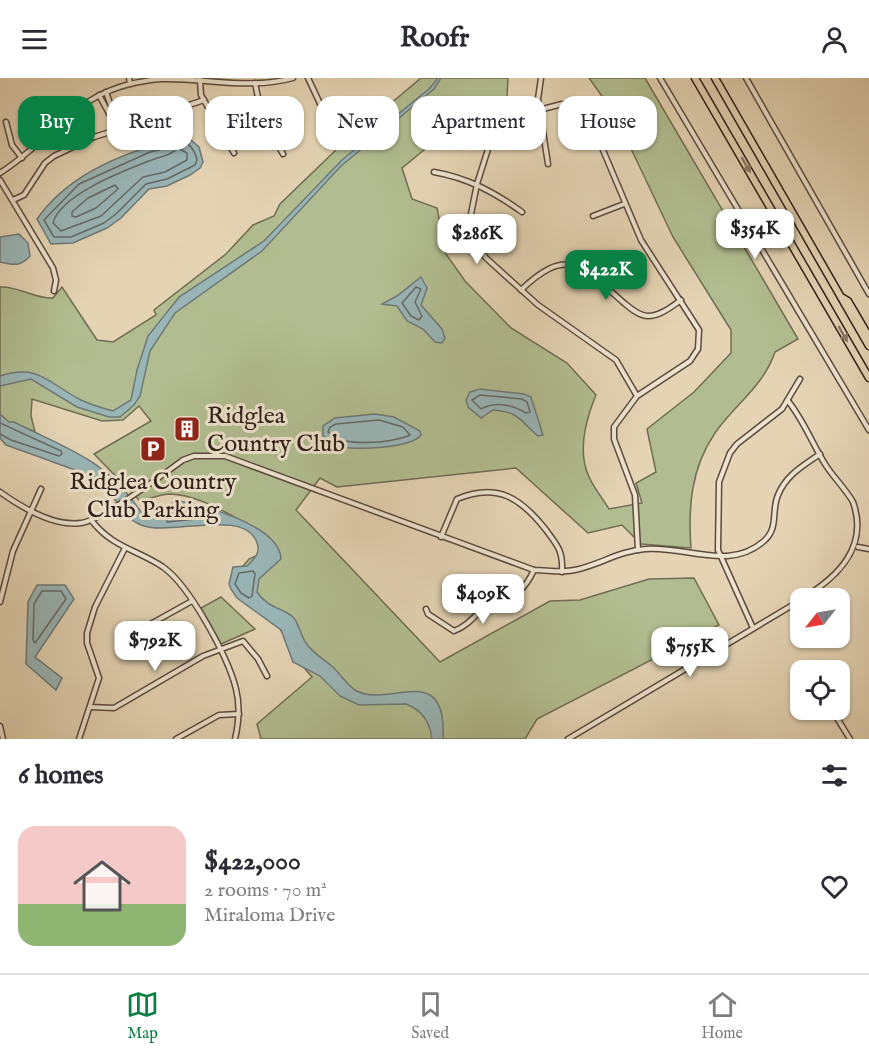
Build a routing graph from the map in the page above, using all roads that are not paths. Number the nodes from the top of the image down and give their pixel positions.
1 (129, 78) edge
2 (172, 78) edge
3 (293, 78) edge
4 (308, 78) edge
5 (541, 78) edge
6 (660, 78) edge
7 (695, 78) edge
8 (715, 78) edge
9 (746, 78) edge
10 (200, 80) junction
11 (255, 83) junction
12 (130, 84) junction
13 (106, 92) junction
14 (99, 95) junction
15 (108, 96) edge
16 (316, 96) edge
17 (538, 96) edge
18 (204, 100) junction
19 (193, 104) edge
20 (546, 107) edge
21 (107, 110) edge
22 (6, 122) dead end
23 (107, 133) edge
24 (489, 150) edge
25 (546, 150) edge
26 (234, 153) dead end
27 (283, 154) dead end
28 (22, 158) junction
29 (548, 164) dead end
30 (434, 172) dead end
31 (0, 173) edge
32 (0, 180) edge
33 (477, 184) junction
34 (13, 200) junction
35 (624, 204) junction
36 (522, 212) dead end
37 (593, 216) dead end
38 (521, 290) junction
39 (54, 291) dead end
40 (869, 294) edge
41 (840, 296) junction
42 (681, 300) junction
43 (869, 337) edge
44 (869, 346) edge
45 (869, 378) edge
46 (800, 379) dead end
47 (637, 396) junction
48 (788, 401) junction
49 (869, 430) edge
50 (820, 454) junction
51 (41, 489) dead end
52 (0, 492) edge
53 (32, 511) junction
54 (91, 520) junction
55 (441, 537) junction
56 (858, 547) junction
57 (125, 548) junction
58 (869, 549) edge
59 (638, 550) junction
60 (721, 556) junction
61 (534, 570) junction
62 (562, 572) junction
63 (818, 588) edge
64 (192, 601) junction
65 (0, 602) edge
66 (790, 606) edge
67 (426, 609) dead end
68 (147, 626) dead end
69 (753, 628) junction
70 (220, 649) junction
71 (267, 676) dead end
72 (90, 707) junction
73 (239, 714) junction
74 (838, 720) edge
75 (0, 726) edge
76 (3, 739) edge
77 (79, 739) edge
78 (176, 739) edge
79 (236, 739) edge
80 (568, 739) edge
81 (850, 739) edge

1 - 12 street
2 - 10 street
2 - 12 street
3 - 11 street
4 - 16 street
5 - 17 street
6 - 49 street
7 -> 45 highway
8 - 41 highway
9 - 40 street
10 - 11 street
10 - 18 street
11 - 27 street
12 - 13 street
13 - 14 street
13 - 15 street
14 - 21 street
14 - 28 street
18 - 19 street
18 - 26 street
20 - 35 street
22 - 28 street
23 - 34 street
24 - 33 street
25 - 29 street
28 - 31 street
30 - 33 street
32 - 34 street
33 - 36 street
33 - 38 street
34 - 39 street
35 - 37 street
35 - 42 street
38 - 42 street
38 - 47 street
41 - 43 highway
41 - 44 highway
42 - 47 street
46 - 48 street
47 - 59 street
48 - 50 street
48 - 60 street
50 - 56 street
50 - 60 street
51 - 53 street
52 - 53 street
53 - 54 street
53 - 65 street
54 - 55 street
54 - 57 street
55 - 61 street
55 - 62 street
56 - 58 street
56 - 63 street
57 - 64 street
57 - 72 street
59 - 60 street
59 - 62 street
60 - 69 street
61 - 62 street
61 - 67 street
64 - 68 street
64 - 70 street
66 - 69 street
69 - 80 street
70 - 71 street
70 - 72 street
70 - 73 street
72 - 77 street
73 - 78 street
73 - 79 street
74 - 81 street
75 - 76 street

